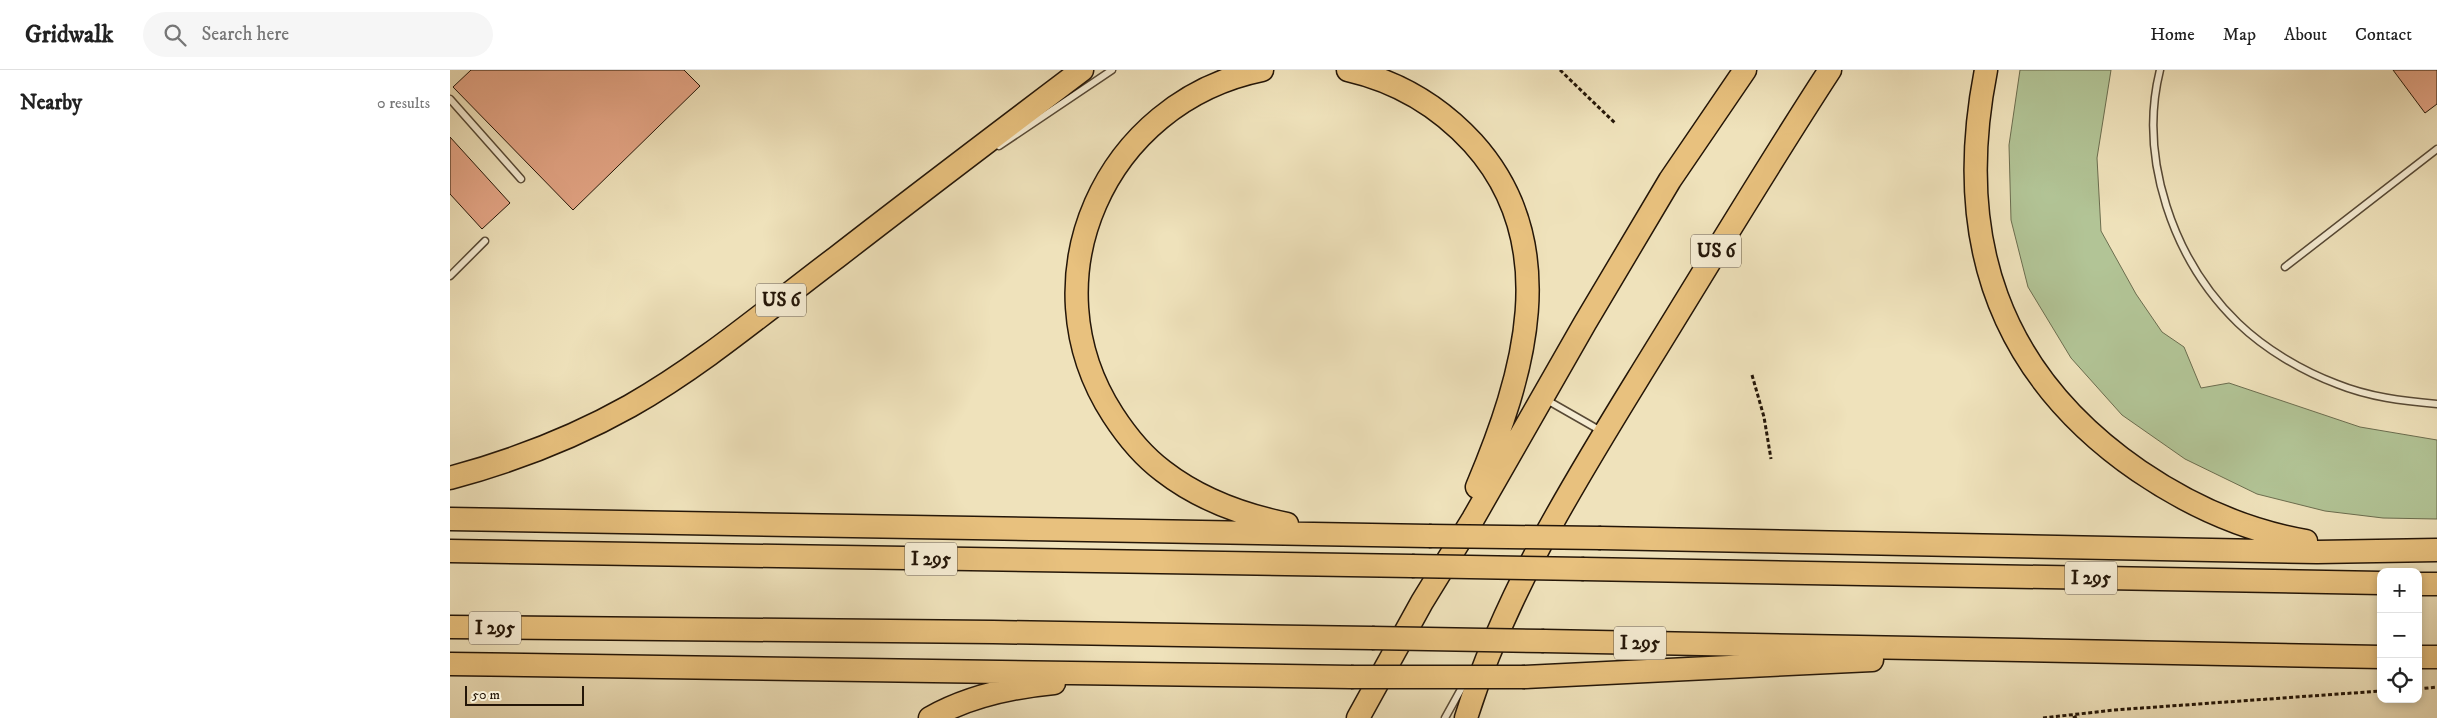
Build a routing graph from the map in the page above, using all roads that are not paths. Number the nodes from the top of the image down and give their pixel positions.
1 (1082, 70) edge
2 (1112, 70) edge
3 (1262, 70) edge
4 (1348, 70) edge
5 (1744, 70) edge
6 (1830, 70) edge
7 (1986, 70) edge
8 (2160, 70) edge
9 (450, 99) edge
10 (2437, 149) edge
11 (990, 152) dead end
12 (957, 174) dead end
13 (521, 179) dead end
14 (485, 241) dead end
15 (844, 252) junction
16 (2286, 267) dead end
17 (450, 276) edge
18 (1541, 397) junction
19 (2437, 404) edge
20 (1605, 433) junction
21 (450, 478) edge
22 (1559, 512) junction
23 (450, 519) edge
24 (1370, 535) junction
25 (2427, 550) edge
26 (450, 551) edge
27 (2377, 583) edge
28 (2422, 584) edge
29 (2437, 584) edge
30 (1422, 602) junction
31 (450, 627) edge
32 (1483, 649) dead end
33 (2020, 650) junction
34 (2377, 656) edge
35 (2422, 657) edge
36 (2437, 657) edge
37 (450, 664) edge
38 (1473, 666) dead end
39 (1180, 674) junction
40 (930, 718) edge
41 (1358, 718) edge
42 (1445, 718) edge
43 (1466, 718) edge

1 - 15 highway, US 6
2 - 11 lane
3 - 24 highway
4 - 30 highway
5 - 18 highway
6 - 20 highway, US 6
7 - 25 highway
8 - 19 lane
9 - 13 lane
10 - 16 lane
12 - 15 lane
14 - 17 lane
15 - 21 highway, US 6
18 - 20 lane
18 - 30 highway
20 - 22 highway, US 6
22 - 32 lane
22 - 43 highway, US 6
23 - 24 highway
24 - 25 highway, bridge
26 - 27 highway, I 295, bridge
28 - 29 highway
30 - 41 highway
31 - 33 highway, I 295, bridge
33 - 34 highway, I 295
33 - 39 highway, bridge
35 - 36 highway
37 - 39 highway
38 - 42 lane
39 - 40 highway

